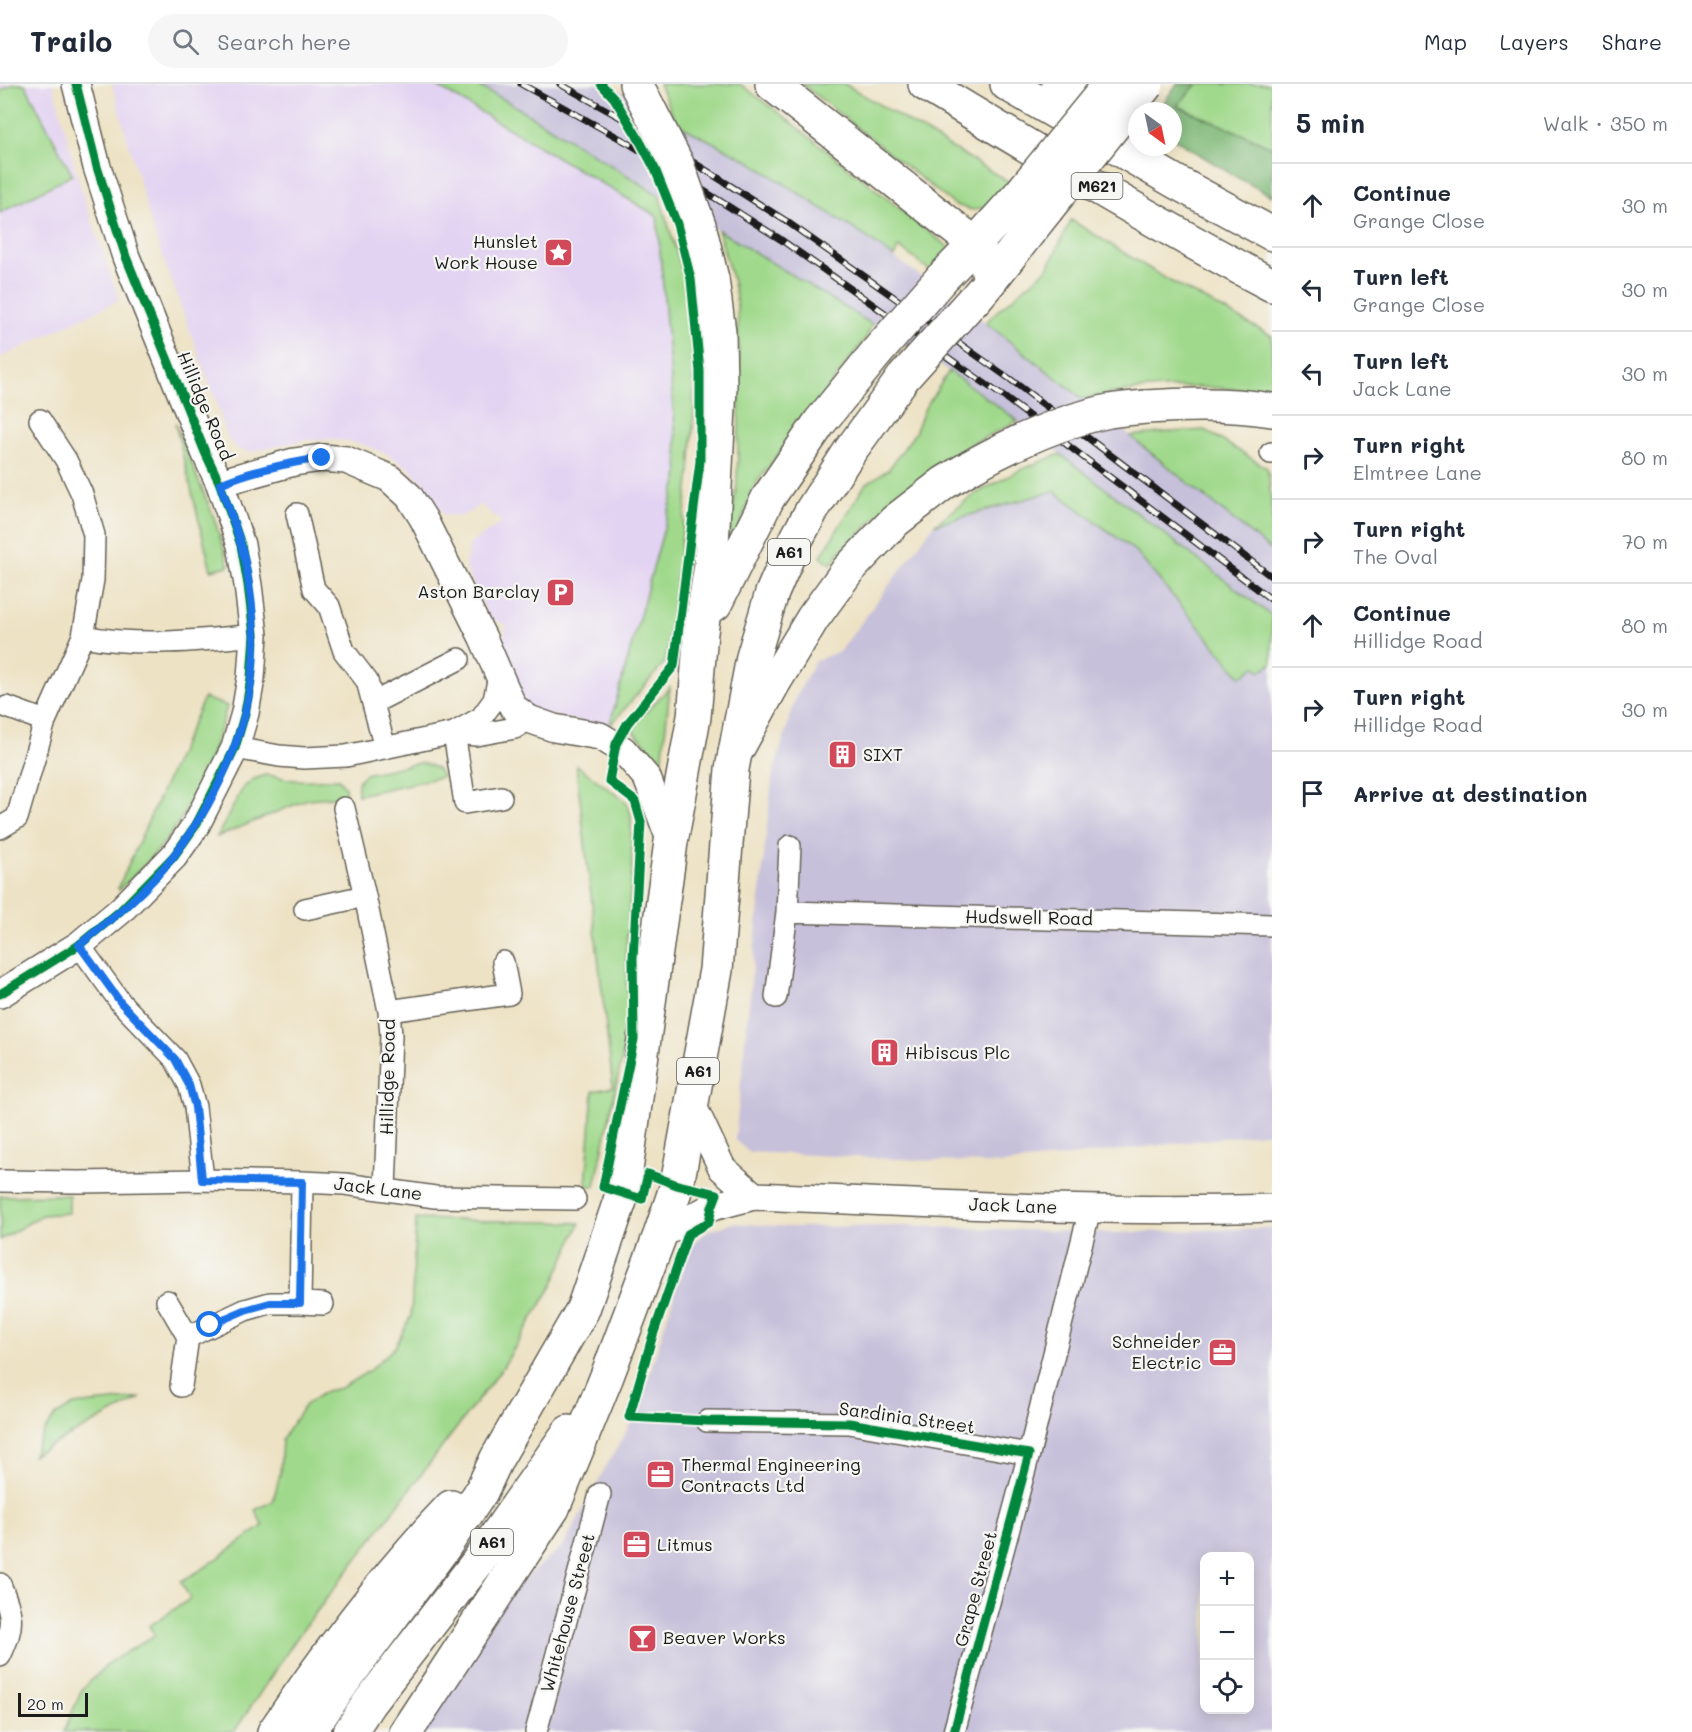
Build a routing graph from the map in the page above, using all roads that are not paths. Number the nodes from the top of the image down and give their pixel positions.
1 (76, 84) edge
2 (772, 84) edge
3 (925, 84) edge
4 (1007, 84) edge
5 (1058, 84) edge
6 (1110, 84) edge
7 (1147, 84) edge
8 (637, 92) edge
9 (1128, 135) edge
10 (1157, 156) edge
11 (1034, 201) junction
12 (1263, 229) edge
13 (975, 244) junction
14 (1272, 285) edge
15 (982, 290) junction
16 (1272, 410) edge
17 (40, 420) dead end
18 (220, 484) junction
19 (297, 514) dead end
20 (701, 632) junction
21 (254, 635) junction
22 (83, 636) junction
23 (459, 659) dead end
24 (499, 676) junction
25 (373, 703) junction
26 (7, 707) dead end
27 (529, 719) junction
28 (45, 721) junction
29 (454, 733) junction
30 (235, 748) junction
31 (385, 748) junction
32 (735, 753) junction
33 (501, 797) dead end
34 (344, 808) dead end
35 (0, 828) edge
36 (671, 842) junction
37 (790, 846) dead end
38 (365, 896) junction
39 (305, 909) dead end
40 (787, 912) junction
41 (1272, 925) edge
42 (79, 945) junction
43 (503, 962) dead end
44 (0, 994) edge
45 (776, 997) dead end
46 (389, 1011) junction
47 (692, 1104) junction
48 (202, 1180) junction
49 (0, 1181) edge
50 (302, 1182) junction
51 (385, 1189) junction
52 (754, 1196) junction
53 (575, 1198) dead end
54 (1272, 1208) edge
55 (1090, 1209) junction
56 (660, 1235) junction
57 (167, 1301) dead end
58 (300, 1303) junction
59 (323, 1304) dead end
60 (188, 1336) junction
61 (607, 1376) junction
62 (181, 1386) dead end
63 (707, 1421) dead end
64 (1029, 1454) junction
65 (497, 1458) junction
66 (600, 1494) dead end
67 (0, 1584) edge
68 (0, 1656) edge
69 (274, 1732) edge
70 (309, 1732) edge
71 (350, 1732) edge
72 (406, 1732) edge
73 (536, 1732) edge
74 (954, 1732) edge

1 - 18 street, Hillidge Road
2 - 13 highway
3 - 14 highway, M621
4 - 12 highway, M621
5 - 9 highway
6 - 11 highway, bridge
7 - 11 highway, bridge
8 - 20 highway, A61, bridge
10 - 12 highway
11 - 13 highway
11 - 15 highway
13 - 15 highway
13 - 20 highway, A61, bridge
15 - 32 highway, A61, bridge
16 - 32 highway, bridge
17 - 22 street
18 - 21 street, Hillidge Road
18 - 24 street, Hillidge Road
19 - 25 street
20 - 36 highway, A61
21 - 22 street
21 - 30 street, Hillidge Road
22 - 28 street
23 - 25 street
24 - 27 street, Hillidge Road
24 - 29 street
25 - 31 street
26 - 28 street
27 - 29 street
27 - 36 street
28 - 35 street
29 - 31 street
29 - 33 street
30 - 31 street
30 - 42 street, Hillidge Road
32 - 47 highway, A61
34 - 38 street, Hillidge Road
36 - 65 highway, A61
37 - 40 street
38 - 39 street
38 - 46 street, Hillidge Road
40 - 41 street, Hudswell Road
40 - 45 street
42 - 44 street, Hillidge Road
42 - 48 street
43 - 46 street
46 - 51 street, Hillidge Road
47 - 52 street
47 - 56 highway, A61
48 - 49 street, Jack Lane
48 - 50 street, Jack Lane
50 - 51 street, Jack Lane
50 - 58 street
51 - 53 street, Jack Lane
52 - 55 street, Jack Lane
52 - 56 street, Jack Lane
54 - 55 street, Jack Lane
55 - 64 street, Grape Street
56 - 61 highway, A61
57 - 60 street
58 - 59 street
58 - 60 street
60 - 62 street
61 - 71 highway, A61
61 - 72 highway
63 - 64 street, Sardinia Street
64 - 74 street, Grape Street
65 - 69 highway
65 - 70 highway, A61
66 - 73 street, Whitehouse Street
67 - 68 street

